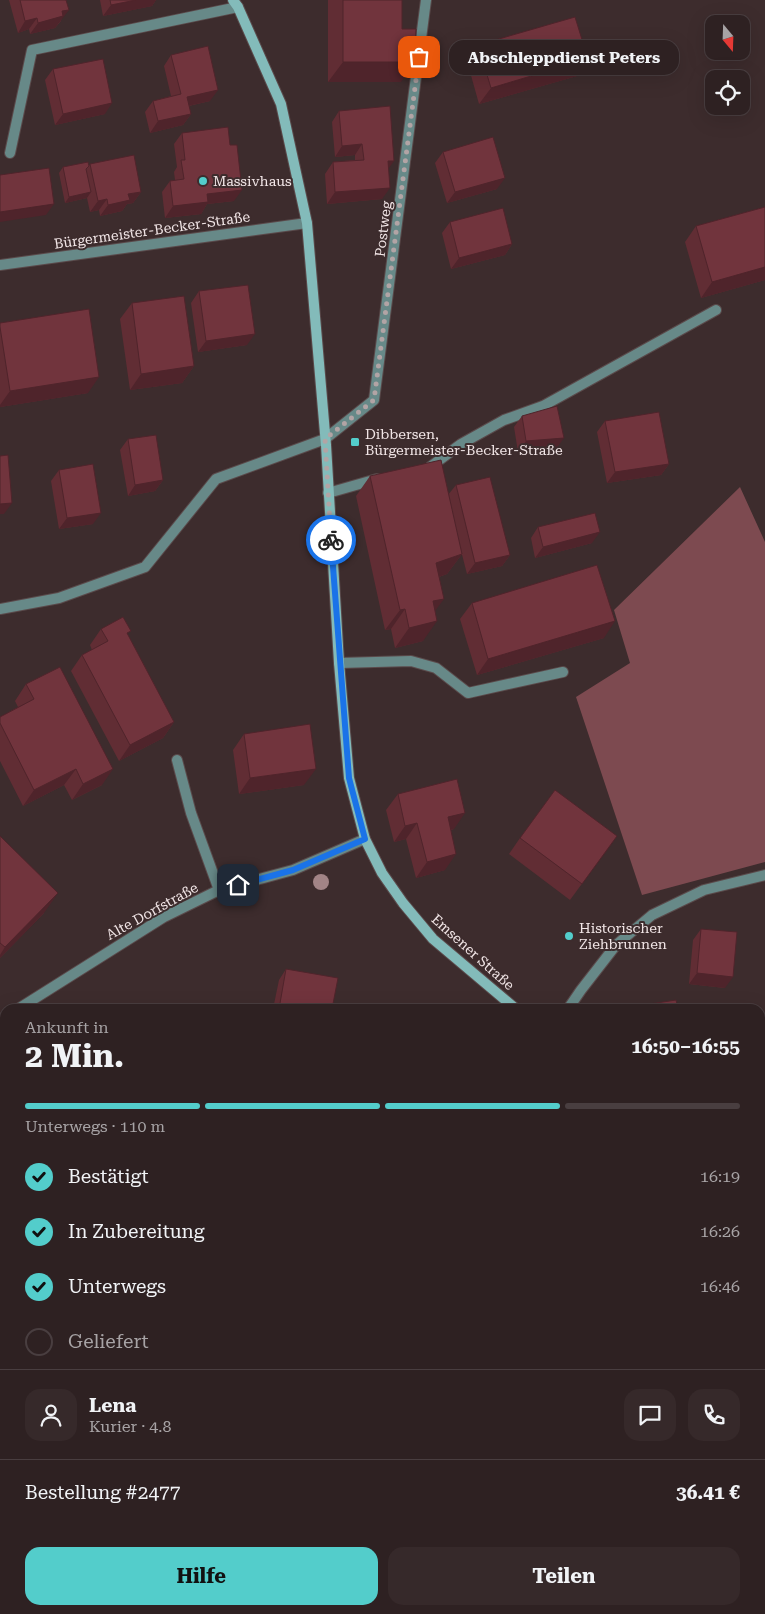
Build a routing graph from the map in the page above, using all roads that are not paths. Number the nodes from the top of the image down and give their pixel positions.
1 (426, 0) edge
2 (236, 3) edge
3 (10, 153) dead end
4 (307, 223) junction
5 (0, 265) edge
6 (716, 310) dead end
7 (325, 439) junction
8 (422, 469) edge
9 (385, 477) edge
10 (328, 493) junction
11 (0, 610) edge
12 (339, 663) junction
13 (563, 672) dead end
14 (177, 760) dead end
15 (365, 839) junction
16 (765, 875) edge
17 (219, 890) junction
18 (26, 1004) edge
19 (510, 1004) edge
20 (571, 1004) edge

1 - 7 street, Postweg
2 - 3 street
2 - 4 street
4 - 5 street, Bürgermeister-Becker-Straße
4 - 7 street
6 - 8 street
7 - 10 street
7 - 11 street
9 - 10 street
10 - 12 street
12 - 13 street
12 - 15 street
14 - 17 street
15 - 17 street, Alte Dorfstraße
15 - 19 street, Emsener Straße
16 - 20 street
17 - 18 street, Alte Dorfstraße

